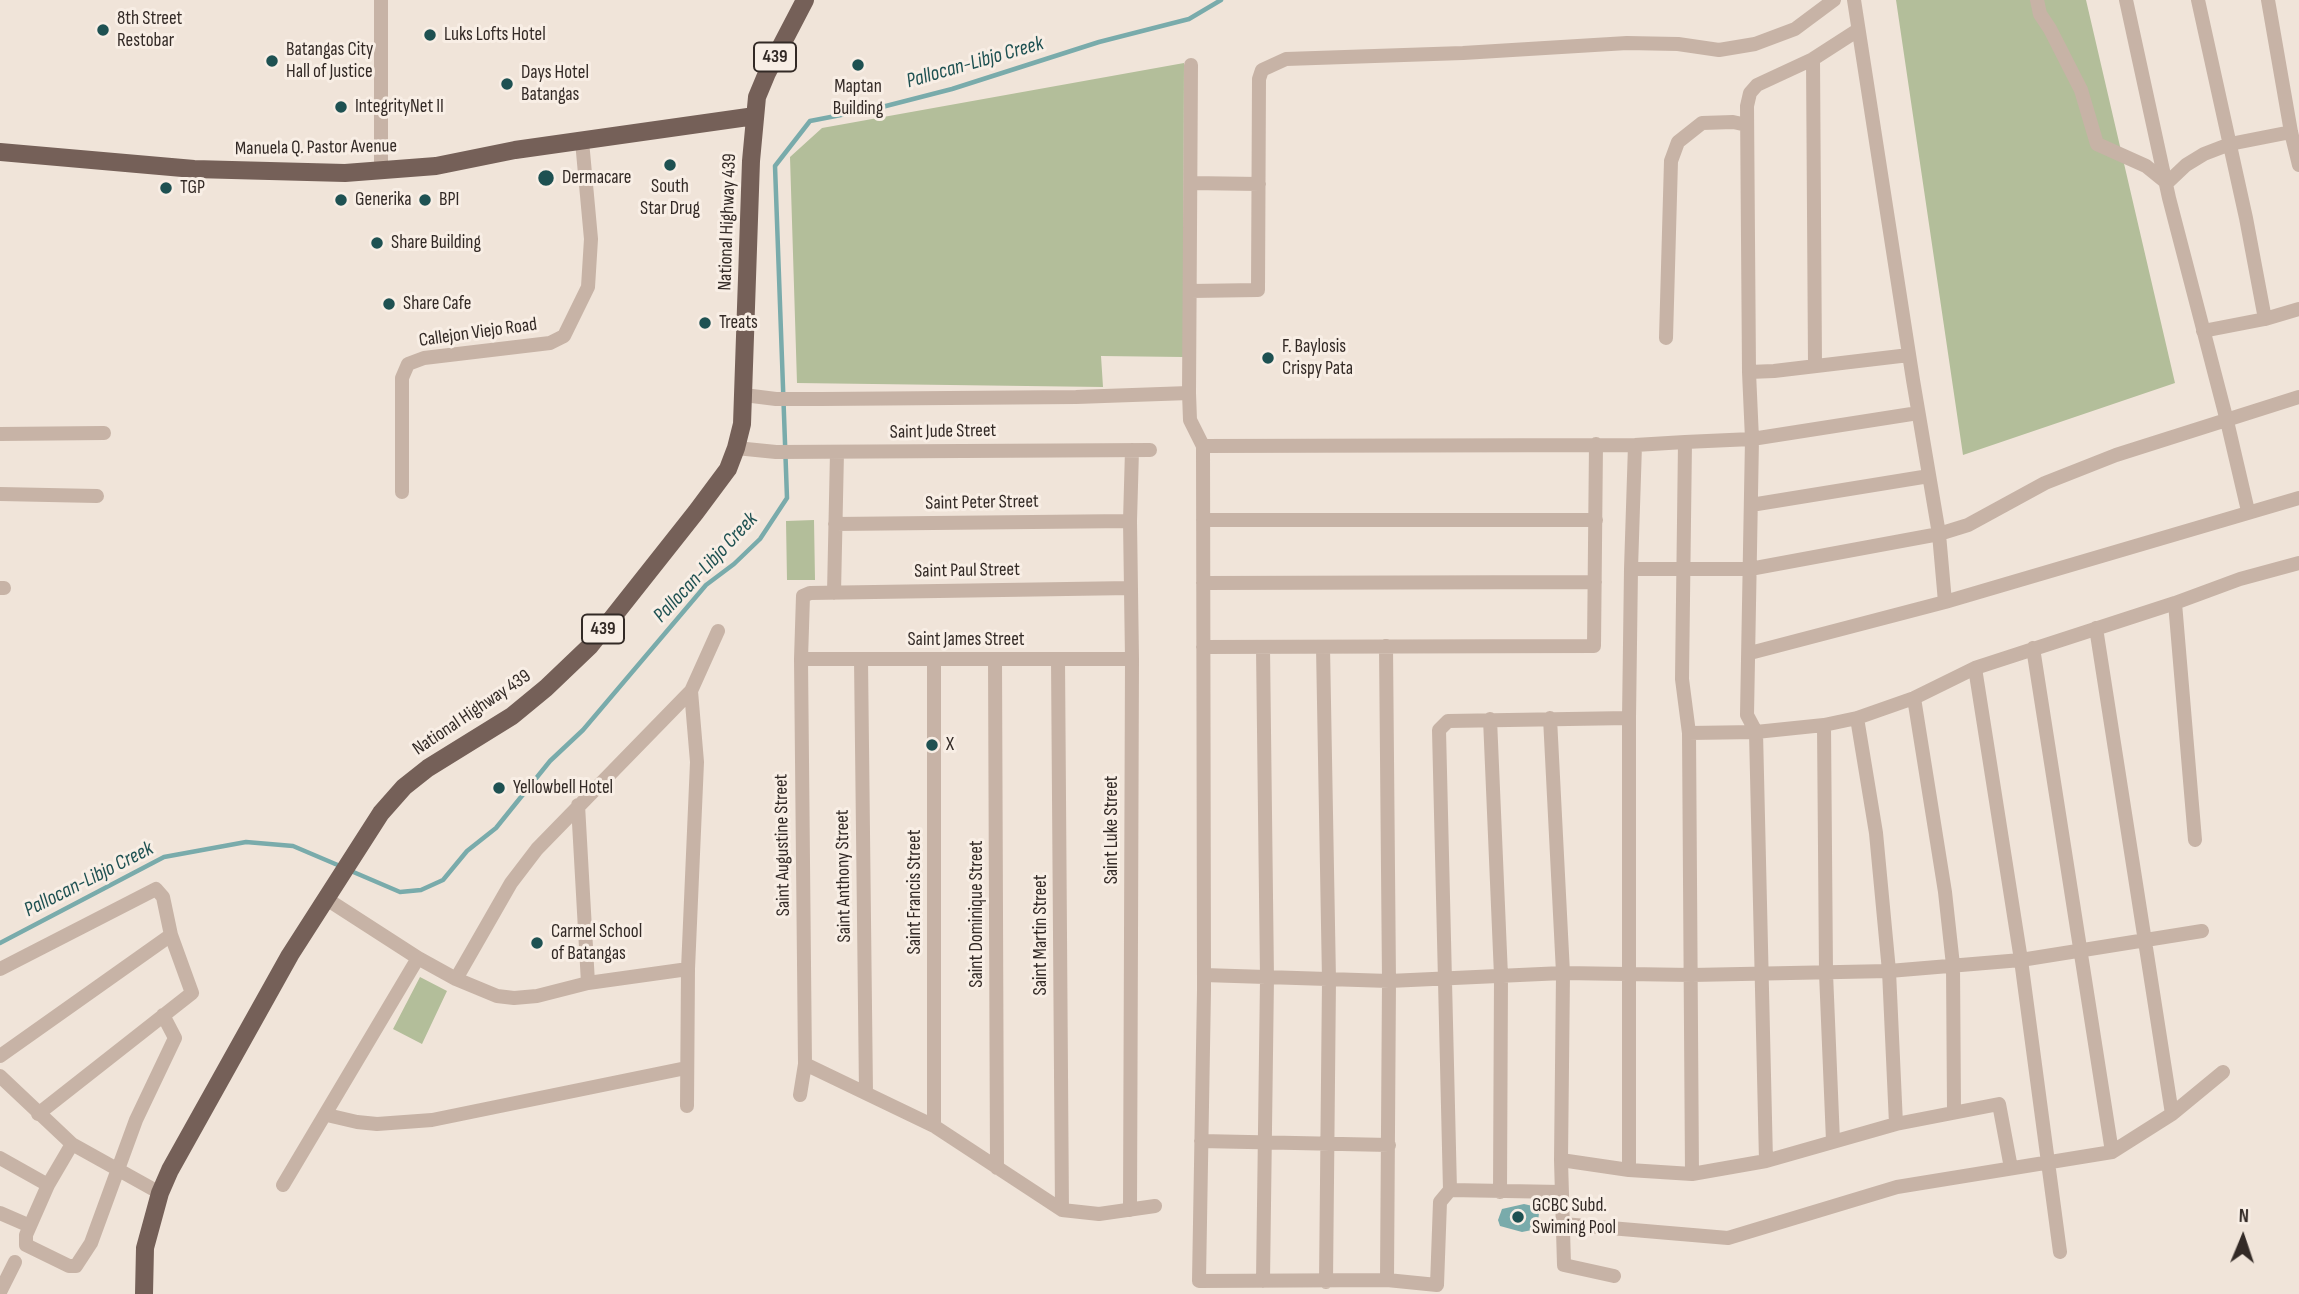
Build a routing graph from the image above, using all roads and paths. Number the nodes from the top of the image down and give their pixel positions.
1 (381, 0) edge
2 (805, 0) edge
3 (1834, 0) edge
4 (1854, 0) edge
5 (2037, 0) edge
6 (2126, 0) edge
7 (2199, 0) edge
8 (2268, 0) edge
9 (1858, 30) junction
10 (1813, 59) junction
11 (1191, 65) dead end
12 (755, 116) junction
13 (1747, 125) junction
14 (2291, 132) junction
15 (582, 141) junction
16 (2230, 144) junction
17 (0, 152) edge
18 (2299, 165) edge
19 (381, 171) junction
20 (1191, 183) junction
21 (2167, 183) junction
22 (1259, 184) junction
23 (1191, 290) junction
24 (2299, 309) edge
25 (2265, 318) junction
26 (2203, 331) junction
27 (1666, 338) dead end
28 (1909, 355) junction
29 (1815, 365) junction
30 (1749, 372) junction
31 (1189, 393) junction
32 (744, 395) junction
33 (2299, 397) edge
34 (1918, 413) junction
35 (2227, 421) junction
36 (104, 433) dead end
37 (0, 434) edge
38 (1752, 439) junction
39 (1685, 442) junction
40 (1596, 444) junction
41 (1635, 444) junction
42 (1203, 446) junction
43 (737, 448) junction
44 (1132, 450) junction
45 (1150, 450) dead end
46 (837, 452) junction
47 (1928, 476) junction
48 (402, 492) dead end
49 (0, 494) edge
50 (97, 496) dead end
51 (2299, 498) edge
52 (1751, 505) junction
53 (2248, 512) junction
54 (1203, 520) junction
55 (1597, 520) junction
56 (1130, 521) junction
57 (835, 524) junction
58 (1939, 534) junction
59 (2299, 563) edge
60 (1684, 567) junction
61 (1631, 569) junction
62 (1750, 569) junction
63 (1595, 582) junction
64 (1203, 583) junction
65 (1131, 588) junction
66 (834, 593) junction
67 (803, 596) joint
68 (1945, 602) junction
69 (2175, 603) junction
70 (2096, 628) junction
71 (718, 631) dead end
72 (1386, 646) junction
73 (1203, 647) junction
74 (1323, 647) junction
75 (1264, 648) junction
76 (2033, 648) junction
77 (1750, 653) junction
78 (801, 659) junction
79 (861, 659) junction
80 (934, 659) junction
81 (995, 659) junction
82 (1058, 659) junction
83 (1132, 659) junction
84 (1975, 667) junction
85 (691, 691) junction
86 (1914, 698) junction
87 (1550, 718) junction
88 (1629, 718) junction
89 (1857, 718) junction
90 (1490, 719) junction
91 (1824, 725) junction
92 (1756, 732) junction
93 (1689, 733) junction
94 (578, 805) junction
95 (2194, 840) dead end
96 (329, 892) junction
97 (2202, 931) dead end
98 (171, 935) junction
99 (2143, 939) junction
100 (2082, 951) junction
101 (418, 958) junction
102 (2021, 960) junction
103 (1953, 965) junction
104 (0, 969) edge
105 (688, 969) junction
106 (1889, 971) junction
107 (1563, 973) junction
108 (1826, 973) junction
109 (1629, 974) junction
110 (1761, 974) junction
111 (1204, 975) junction
112 (1692, 975) junction
113 (1501, 976) junction
114 (1267, 978) junction
115 (1446, 978) junction
116 (456, 979) junction
117 (1329, 980) junction
118 (1389, 981) junction
119 (588, 984) junction
120 (163, 1016) junction
121 (0, 1056) edge
122 (805, 1064) junction
123 (686, 1068) junction
124 (2223, 1072) dead end
125 (1, 1081) edge
126 (866, 1093) junction
127 (800, 1094) dead end
128 (687, 1105) dead end
129 (1954, 1111) junction
130 (38, 1114) junction
131 (2172, 1114) junction
132 (327, 1115) junction
133 (1896, 1124) junction
134 (934, 1126) junction
135 (1201, 1141) junction
136 (1833, 1141) junction
137 (72, 1143) junction
138 (1265, 1144) junction
139 (1328, 1146) junction
140 (1389, 1146) junction
141 (2112, 1152) junction
142 (0, 1158) edge
143 (1561, 1160) junction
144 (1766, 1161) junction
145 (2049, 1161) junction
146 (997, 1168) junction
147 (2011, 1168) junction
148 (1629, 1170) junction
149 (119, 1172) junction
150 (1692, 1174) junction
151 (48, 1185) junction
152 (283, 1185) dead end
153 (1450, 1190) junction
154 (1500, 1192) junction
155 (1561, 1192) junction
156 (160, 1193) junction
157 (1155, 1206) dead end
158 (1062, 1210) junction
159 (1130, 1210) junction
160 (0, 1213) edge
161 (1563, 1224) junction
162 (30, 1226) junction
163 (2060, 1252) dead end
164 (15, 1262) dead end
165 (1614, 1276) dead end
166 (1387, 1280) junction
167 (1263, 1281) junction
168 (1326, 1282) junction
169 (0, 1292) edge
170 (144, 1294) edge

1 - 19 street
2 - 12 main road, National Highway 439 / 439
3 - 22 street
4 - 9 street
5 - 21 street
6 - 21 street
7 - 16 street
8 - 14 street
9 - 10 street
9 - 28 street
10 - 13 street
10 - 29 street
11 - 20 street
12 - 15 main road, Manuela Q. Pastor Avenue
12 - 32 main road, National Highway 439 / 439
13 - 27 street
13 - 30 street
14 - 16 street
14 - 18 street
15 - 19 main road, Manuela Q. Pastor Avenue
15 - 48 street, Callejon Viejo Road
16 - 21 street
16 - 25 street
17 - 19 main road, Manuela Q. Pastor Avenue
20 - 22 street
20 - 23 street
21 - 26 street
22 - 23 street
23 - 31 street
24 - 25 street
25 - 26 street
26 - 35 street
28 - 29 street
28 - 34 street
29 - 30 street
30 - 38 street
31 - 32 street
31 - 42 street
32 - 43 main road, National Highway 439 / 439
33 - 35 street
34 - 38 street
34 - 47 street
35 - 53 street
35 - 58 street
36 - 37 street
38 - 39 street
38 - 52 street
39 - 41 street
39 - 60 street
40 - 41 street
40 - 42 street
40 - 55 street
41 - 61 street
42 - 54 street
43 - 46 street, Saint Jude Street
43 - 96 main road, National Highway 439 / 439
44 - 45 street, Saint Jude Street
44 - 46 street, Saint Jude Street
44 - 56 street, Saint Luke Street
46 - 57 street
47 - 52 street
47 - 58 street
49 - 50 street
51 - 53 street
52 - 62 street
53 - 68 street
54 - 55 street
54 - 64 street
55 - 63 street
56 - 57 street, Saint Peter Street
56 - 65 street, Saint Luke Street
57 - 66 street
58 - 62 street
58 - 68 street
59 - 69 street
60 - 61 street
60 - 62 street
60 - 93 street
61 - 88 street
62 - 77 street
63 - 64 street
63 - 72 street
64 - 73 street
65 - 66 street, Saint Paul Street
65 - 83 street, Saint Luke Street
66 - 67 street, Saint Paul Street
67 - 78 street, Saint Augustine Street
68 - 77 street
69 - 70 street
69 - 95 street
70 - 76 street
70 - 99 street
71 - 85 street
72 - 74 street
72 - 118 street
73 - 75 street
73 - 111 street
74 - 75 street
74 - 117 street
75 - 114 street
76 - 84 street
76 - 100 street
77 - 92 street
78 - 79 street, Saint James Street
78 - 122 street, Saint Augustine Street
79 - 80 street, Saint James Street
79 - 126 street, Saint Anthony Street
80 - 81 street, Saint James Street
80 - 134 street, Saint Francis Street
81 - 82 street, Saint James Street
81 - 146 street, Saint Dominique Street
82 - 83 street, Saint James Street
82 - 158 street, Saint Martin Street
83 - 159 street, Saint Luke Street
84 - 86 street
84 - 102 street
85 - 94 street
85 - 105 street
86 - 89 street
86 - 103 street
87 - 88 street
87 - 90 street
87 - 107 street
88 - 109 street
89 - 91 street
89 - 106 street
90 - 113 street
90 - 115 street
91 - 92 street
91 - 108 street
92 - 93 street
92 - 110 street
93 - 112 street
94 - 116 street
94 - 119 street
96 - 101 street
96 - 156 main road, National Highway 439 / 439
97 - 99 street
98 - 104 street
98 - 120 street
98 - 121 street
99 - 100 street
99 - 131 street
100 - 102 street
100 - 141 street
101 - 116 street
101 - 132 street
102 - 103 street
102 - 145 street
103 - 106 street
103 - 129 street
105 - 119 street
105 - 123 street
106 - 108 street
106 - 133 street
107 - 109 street
107 - 113 street
107 - 143 street
108 - 110 street
108 - 136 street
109 - 112 street
109 - 148 street
110 - 112 street
110 - 144 street
111 - 114 street
111 - 135 street
112 - 150 street
113 - 115 street
113 - 154 street
114 - 117 street
114 - 138 street
115 - 118 street
115 - 153 street
116 - 119 street
117 - 118 street
117 - 139 street
118 - 140 street
120 - 130 street
120 - 149 street
122 - 126 street
122 - 127 street, Saint Augustine Street
123 - 128 street
123 - 132 street
124 - 131 street
125 - 130 street
126 - 134 street
129 - 133 street
129 - 147 street
130 - 137 street
131 - 141 street
132 - 152 street
133 - 136 street
134 - 146 street
135 - 138 street
135 - 167 street
136 - 144 street
137 - 149 street
137 - 151 street
138 - 139 street
138 - 167 street
139 - 140 street
139 - 168 street
140 - 166 street
141 - 145 street
142 - 151 street
143 - 148 street
143 - 155 street
144 - 150 street
145 - 147 street
145 - 163 street
146 - 158 street
147 - 161 street
148 - 150 street
149 - 156 street
149 - 162 street
151 - 162 street
153 - 154 street
153 - 166 street
154 - 155 street
155 - 161 street
156 - 170 main road, National Highway 439 / 439
157 - 159 street
158 - 159 street
160 - 162 street
161 - 165 street
164 - 169 street
166 - 168 street
167 - 168 street

